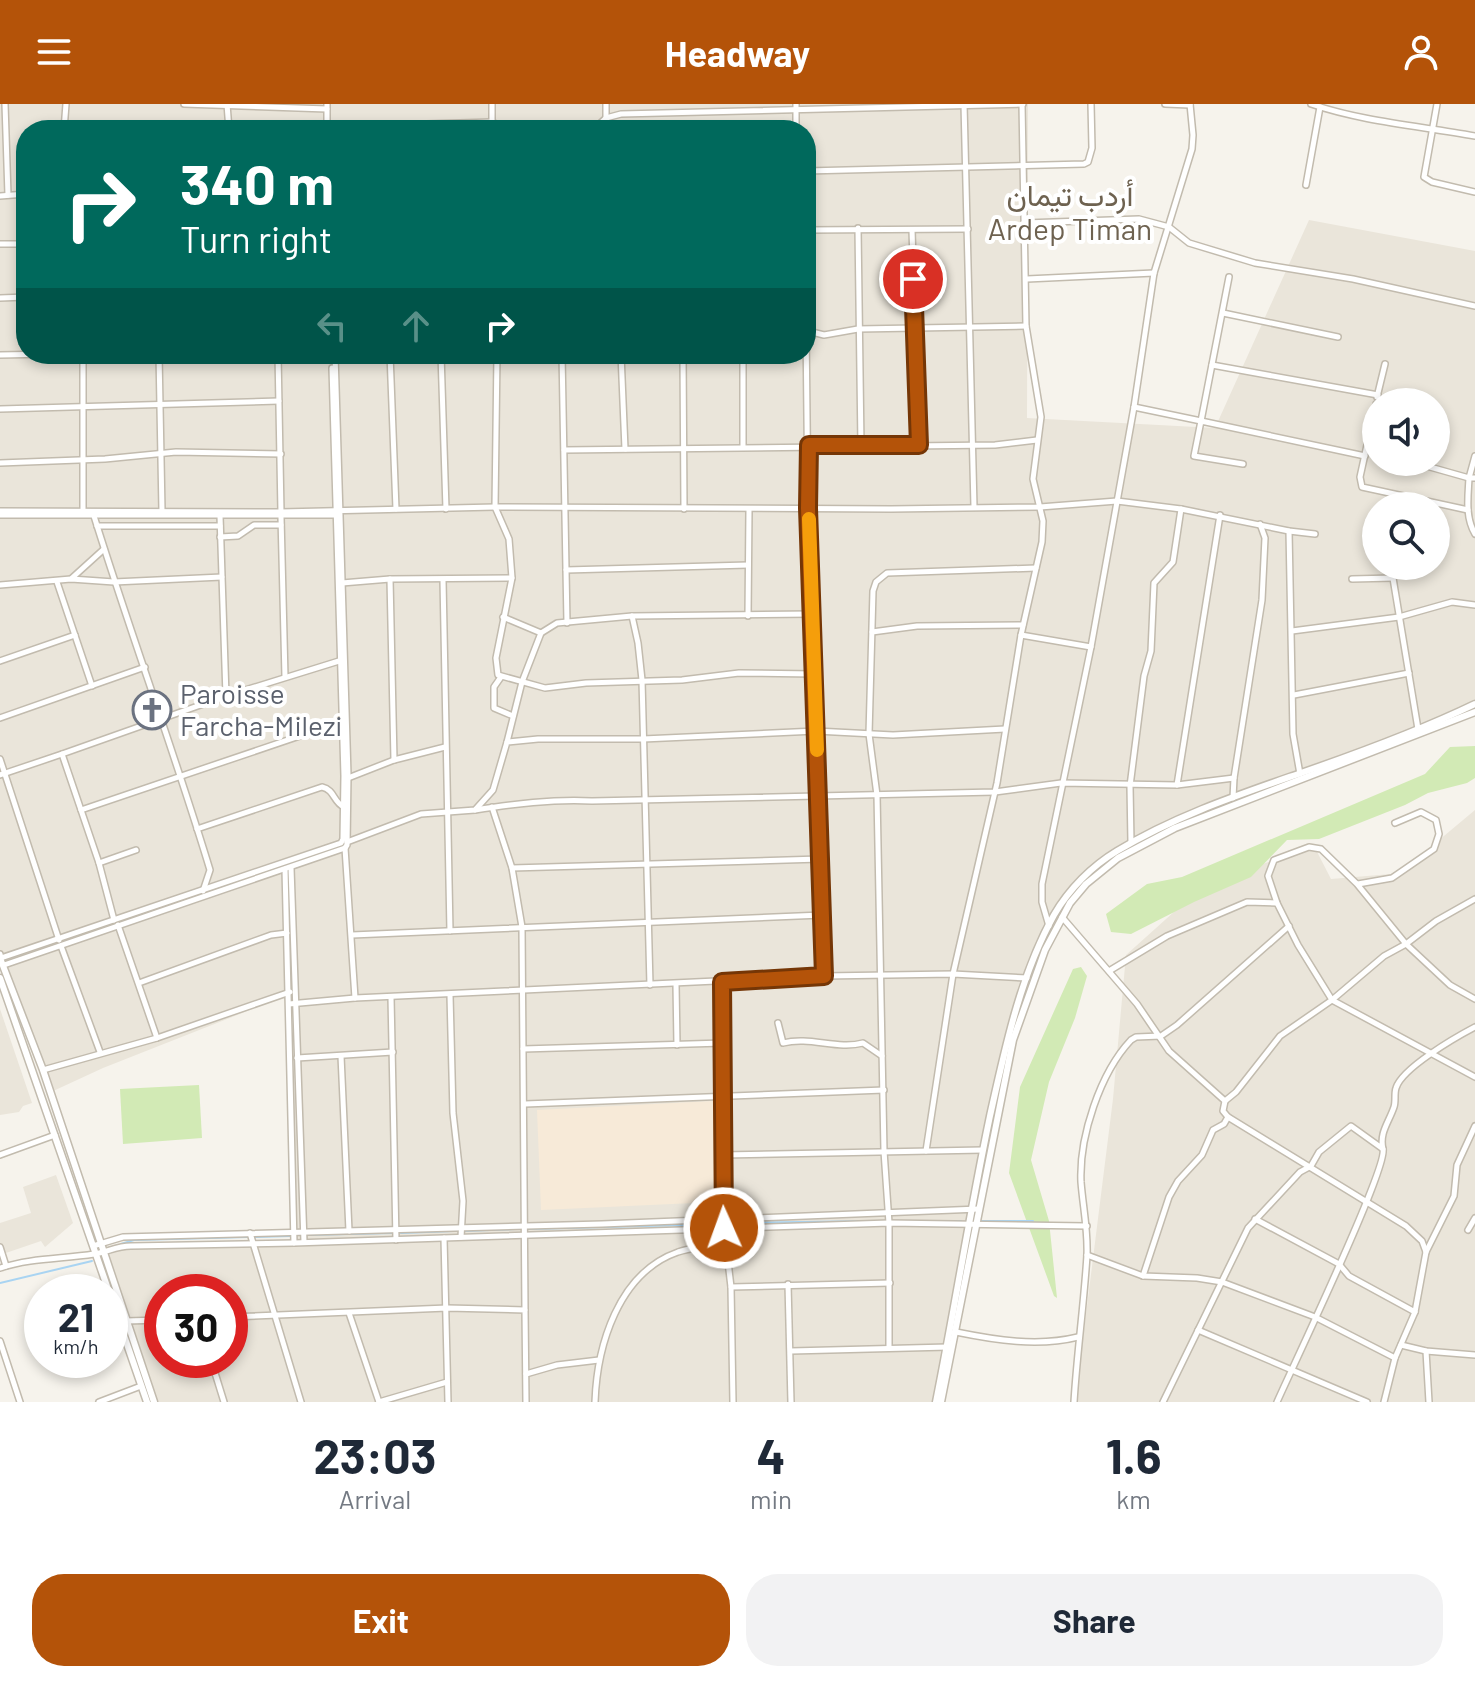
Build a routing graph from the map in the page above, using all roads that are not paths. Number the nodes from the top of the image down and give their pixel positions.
1 (5, 104) edge
2 (184, 104) edge
3 (606, 104) edge
4 (1023, 104) edge
5 (1091, 104) edge
6 (1165, 104) edge
7 (1190, 104) edge
8 (1311, 104) edge
9 (1437, 104) edge
10 (227, 105) edge
11 (964, 105) edge
12 (327, 106) edge
13 (796, 107) edge
14 (1320, 107) junction
15 (606, 118) joint
16 (1431, 128) junction
17 (1475, 136) edge
18 (3, 147) edge
19 (1024, 166) junction
20 (966, 168) junction
21 (816, 171) edge
22 (1306, 185) dead end
23 (1475, 192) edge
24 (8, 195) junction
25 (16, 195) edge
26 (0, 196) edge
27 (1025, 223) junction
28 (1169, 227) junction
29 (858, 228) junction
30 (968, 229) junction
31 (816, 230) edge
32 (912, 230) junction
33 (1154, 273) junction
34 (1229, 277) dead end
35 (1027, 279) junction
36 (1475, 306) edge
37 (1223, 313) junction
38 (1026, 326) junction
39 (915, 327) junction
40 (971, 327) junction
41 (858, 329) junction
42 (816, 332) edge
43 (1338, 337) dead end
44 (83, 364) edge
45 (159, 364) edge
46 (278, 364) edge
47 (333, 364) edge
48 (390, 364) edge
49 (441, 364) edge
50 (497, 364) edge
51 (562, 364) edge
52 (621, 364) edge
53 (683, 364) edge
54 (743, 364) edge
55 (808, 364) edge
56 (1385, 364) dead end
57 (1212, 365) junction
58 (1380, 388) edge
59 (1362, 397) edge
60 (279, 401) junction
61 (161, 403) junction
62 (84, 407) junction
63 (1134, 407) junction
64 (0, 409) edge
65 (1201, 421) junction
66 (1037, 440) junction
67 (809, 445) junction
68 (919, 445) junction
69 (973, 445) junction
70 (743, 446) junction
71 (861, 446) junction
72 (685, 448) junction
73 (625, 449) junction
74 (564, 450) junction
75 (160, 454) junction
76 (281, 454) junction
77 (1362, 455) edge
78 (1475, 456) edge
79 (84, 459) junction
80 (0, 463) edge
81 (1243, 464) dead end
82 (1362, 469) edge
83 (1450, 472) edge
84 (1472, 478) edge
85 (1383, 492) edge
86 (1117, 501) junction
87 (1450, 506) edge
88 (495, 507) junction
89 (974, 507) junction
90 (1040, 507) junction
91 (808, 508) junction
92 (396, 509) junction
93 (446, 509) junction
94 (565, 509) junction
95 (684, 509) junction
96 (1181, 509) junction
97 (749, 510) junction
98 (1468, 510) junction
99 (83, 511) junction
100 (162, 511) junction
101 (339, 512) junction
102 (0, 513) edge
103 (281, 514) junction
104 (1220, 515) junction
105 (94, 516) junction
106 (220, 516) junction
107 (1260, 524) junction
108 (281, 525) junction
109 (97, 526) junction
110 (220, 526) junction
111 (1289, 531) junction
112 (1474, 531) edge
113 (1315, 534) dead end
114 (220, 537) junction
115 (104, 549) junction
116 (748, 565) junction
117 (1037, 568) junction
118 (566, 570) junction
119 (222, 577) junction
120 (512, 578) junction
121 (71, 579) junction
122 (390, 579) junction
123 (1352, 579) dead end
124 (1362, 579) edge
125 (443, 580) junction
126 (1393, 580) edge
127 (57, 582) junction
128 (114, 582) junction
129 (342, 583) junction
130 (0, 585) edge
131 (1475, 605) edge
132 (812, 614) junction
133 (632, 616) junction
134 (748, 616) junction
135 (503, 617) junction
136 (1399, 617) junction
137 (567, 623) junction
138 (1023, 625) junction
139 (1292, 631) junction
140 (872, 632) junction
141 (541, 633) junction
142 (75, 635) junction
143 (1021, 635) junction
144 (1091, 647) junction
145 (0, 661) edge
146 (339, 661) junction
147 (145, 667) junction
148 (1409, 673) junction
149 (814, 674) junction
150 (285, 677) junction
151 (501, 677) junction
152 (642, 680) junction
153 (522, 682) junction
154 (92, 686) junction
155 (1294, 695) junction
156 (226, 696) junction
157 (1475, 704) edge
158 (1475, 712) edge
159 (514, 716) junction
160 (0, 718) edge
161 (163, 719) junction
162 (341, 722) junction
163 (1005, 729) junction
164 (1418, 729) junction
165 (816, 731) junction
166 (869, 734) junction
167 (643, 739) junction
168 (507, 742) junction
169 (445, 747) junction
170 (62, 754) junction
171 (0, 759) edge
172 (394, 760) junction
173 (2, 774) edge
174 (1300, 774) junction
175 (181, 777) junction
176 (348, 778) junction
177 (1234, 778) junction
178 (1061, 783) junction
179 (1177, 785) junction
180 (1130, 786) junction
181 (995, 792) junction
182 (877, 795) junction
183 (818, 797) junction
184 (1234, 799) junction
185 (645, 800) junction
186 (344, 807) junction
187 (492, 807) junction
188 (81, 810) junction
189 (475, 810) junction
190 (446, 813) junction
191 (1395, 823) dead end
192 (197, 829) junction
193 (1131, 843) junction
194 (346, 845) junction
195 (136, 850) dead end
196 (820, 859) junction
197 (99, 863) junction
198 (648, 864) junction
199 (288, 866) junction
200 (512, 868) junction
201 (1357, 884) junction
202 (203, 892) junction
203 (1475, 899) edge
204 (1277, 903) junction
205 (822, 915) junction
206 (1061, 917) junction
207 (649, 921) junction
208 (116, 922) junction
209 (1289, 926) junction
210 (522, 927) junction
211 (1052, 927) junction
212 (450, 931) junction
213 (287, 933) junction
214 (352, 935) junction
215 (60, 943) junction
216 (1406, 944) junction
217 (1, 960) edge
218 (1109, 971) junction
219 (953, 974) junction
220 (879, 975) junction
221 (824, 976) junction
222 (0, 978) edge
223 (1031, 979) junction
224 (722, 982) junction
225 (139, 983) junction
226 (676, 984) junction
227 (650, 985) junction
228 (522, 990) junction
229 (292, 993) junction
230 (450, 995) junction
231 (391, 997) junction
232 (355, 998) junction
233 (1475, 999) edge
234 (1332, 1000) junction
235 (292, 1004) junction
236 (778, 1023) dead end
237 (1475, 1027) edge
238 (1161, 1036) junction
239 (157, 1038) junction
240 (723, 1043) junction
241 (677, 1045) junction
242 (523, 1049) junction
243 (100, 1052) junction
244 (393, 1052) junction
245 (1434, 1054) junction
246 (341, 1056) junction
247 (882, 1056) junction
248 (297, 1058) junction
249 (43, 1070) junction
250 (1475, 1077) edge
251 (884, 1090) junction
252 (722, 1096) junction
253 (1225, 1101) junction
254 (525, 1104) junction
255 (1228, 1117) junction
256 (1475, 1126) edge
257 (55, 1135) junction
258 (1383, 1149) junction
259 (983, 1150) junction
260 (884, 1151) junction
261 (926, 1151) junction
262 (0, 1155) edge
263 (722, 1155) junction
264 (1311, 1166) junction
265 (1367, 1201) junction
266 (975, 1209) junction
267 (888, 1215) junction
268 (1475, 1218) edge
269 (724, 1219) junction
270 (1255, 1219) junction
271 (889, 1223) junction
272 (973, 1224) junction
273 (525, 1225) junction
274 (462, 1226) junction
275 (1087, 1226) junction
276 (724, 1228) junction
277 (303, 1230) junction
278 (395, 1230) junction
279 (1468, 1230) dead end
280 (294, 1231) junction
281 (349, 1231) junction
282 (250, 1233) junction
283 (525, 1235) junction
284 (461, 1237) junction
285 (444, 1238) junction
286 (396, 1240) junction
287 (304, 1242) junction
288 (101, 1243) junction
289 (294, 1243) junction
290 (727, 1243) junction
291 (255, 1244) junction
292 (93, 1246) junction
293 (0, 1247) edge
294 (104, 1252) junction
295 (1426, 1252) junction
296 (96, 1254) junction
297 (1087, 1255) junction
298 (1339, 1264) junction
299 (3, 1267) edge
300 (103, 1274) edge
301 (111, 1274) edge
302 (1143, 1276) junction
303 (1222, 1282) junction
304 (890, 1283) junction
305 (788, 1284) junction
306 (731, 1287) junction
307 (447, 1308) junction
308 (525, 1310) junction
309 (1415, 1312) junction
310 (349, 1313) junction
311 (276, 1315) junction
312 (248, 1316) edge
313 (1315, 1317) junction
314 (128, 1327) edge
315 (1198, 1330) junction
316 (956, 1332) junction
317 (1078, 1337) junction
318 (0, 1341) edge
319 (1401, 1345) junction
320 (128, 1347) edge
321 (950, 1347) junction
322 (889, 1348) junction
323 (791, 1351) junction
324 (1426, 1351) junction
325 (1475, 1355) edge
326 (1395, 1358) junction
327 (599, 1360) junction
328 (1291, 1371) junction
329 (526, 1374) junction
330 (217, 1378) edge
331 (447, 1382) junction
332 (141, 1386) junction
333 (20, 1402) edge
334 (99, 1402) edge
335 (147, 1402) edge
336 (154, 1402) edge
337 (224, 1402) edge
338 (301, 1402) edge
339 (379, 1402) edge
340 (448, 1402) edge
341 (526, 1402) edge
342 (595, 1402) edge
343 (733, 1402) edge
344 (791, 1402) edge
345 (939, 1402) edge
346 (1074, 1402) edge
347 (1163, 1402) edge
348 (1277, 1402) edge
349 (1367, 1402) edge
350 (1384, 1402) edge
351 (1429, 1402) edge

1 - 18 street
2 - 10 street
3 - 15 street
4 - 11 street
4 - 19 street
5 - 19 street
6 - 7 street
7 - 28 street
8 - 14 street
9 - 16 street
10 - 12 street
11 - 13 street
11 - 20 street
13 - 15 street
14 - 16 street
14 - 22 street
16 - 17 street
16 - 23 street
18 - 24 street
19 - 20 street
19 - 27 street
20 - 21 street
20 - 30 street
24 - 25 street
24 - 26 street
27 - 28 street
27 - 35 street
28 - 33 street
28 - 36 street
29 - 31 street
29 - 32 street
29 - 41 street
30 - 32 street
30 - 40 street
32 - 39 street
33 - 35 street
33 - 63 street
34 - 37 street
35 - 38 street
37 - 43 street
37 - 57 street
38 - 40 street
38 - 66 street
39 - 40 street
39 - 41 street
39 - 68 street
40 - 69 street
41 - 42 street
41 - 71 street
44 - 62 street
45 - 61 street
46 - 60 street
47 - 101 street
48 - 92 street
49 - 93 street
50 - 88 street
51 - 74 street
52 - 73 street
53 - 72 street
54 - 70 street
55 - 67 street
56 - 58 street
57 - 59 street
57 - 65 street
60 - 61 street
60 - 76 street
61 - 62 street
61 - 75 street
62 - 64 street
62 - 79 street
63 - 65 street
63 - 86 street
65 - 77 street
65 - 81 street
66 - 69 street
66 - 90 street
67 - 70 street
67 - 71 street
67 - 91 street
68 - 69 street
68 - 71 street
69 - 89 street
70 - 72 street
72 - 73 street
72 - 95 street
73 - 74 street
74 - 94 street
75 - 76 street
75 - 79 street
75 - 100 street
76 - 103 street
78 - 84 street
79 - 80 street
79 - 99 street
82 - 85 street
83 - 84 street
84 - 98 street
86 - 90 street
86 - 96 street
86 - 144 street
87 - 98 street
88 - 93 street
88 - 94 street
88 - 120 street
89 - 90 street
89 - 91 street
90 - 117 street
91 - 97 street
91 - 132 street
92 - 93 street
92 - 101 street
94 - 95 street
94 - 118 street
95 - 97 street
96 - 104 street
96 - 180 street
97 - 116 street
98 - 112 street
99 - 100 street
99 - 102 street
100 - 103 street
101 - 103 street
101 - 129 street
101 - 146 street
102 - 105 street
103 - 106 street
103 - 108 street
104 - 107 street
104 - 179 street
105 - 106 street
105 - 109 street
106 - 110 street
107 - 111 street
107 - 177 street
108 - 114 street
108 - 150 street
109 - 110 street
109 - 115 street
110 - 114 street
111 - 113 street
111 - 139 street
114 - 119 street
115 - 121 street
115 - 128 street
116 - 118 street
116 - 134 street
117 - 138 street
117 - 140 street
118 - 137 street
119 - 128 street
119 - 156 street
120 - 125 street
120 - 135 street
121 - 127 street
121 - 128 street
122 - 125 street
122 - 129 street
122 - 172 street
123 - 124 street
125 - 169 street
126 - 136 street
127 - 130 street
127 - 142 street
128 - 147 street
129 - 176 street
131 - 136 street
132 - 134 street
132 - 149 street
133 - 134 street
133 - 137 street
133 - 152 street
135 - 141 street
135 - 151 street
136 - 139 street
136 - 148 street
137 - 141 street
138 - 140 street
138 - 143 street
139 - 155 street
140 - 166 street
141 - 153 street
142 - 145 street
142 - 154 street
143 - 144 street
143 - 163 street
144 - 178 street
146 - 150 street
146 - 162 street
147 - 154 street
147 - 161 street
148 - 155 street
148 - 164 street
149 - 152 street
149 - 165 street
150 - 156 street
151 - 153 street
151 - 159 street
152 - 153 street
152 - 167 street
153 - 159 street
154 - 160 street
155 - 174 street
156 - 161 street
157 - 164 street
158 - 184 street
159 - 168 street
161 - 170 street
161 - 175 street
162 - 175 street
162 - 186 street
163 - 166 street
163 - 181 street
164 - 174 street
165 - 166 street
165 - 167 street
165 - 183 street
166 - 182 street
167 - 168 street
167 - 185 street
168 - 189 street
169 - 172 street
169 - 190 street
170 - 173 street
170 - 188 street
171 - 173 street
172 - 176 street
173 - 215 street
174 - 184 street
175 - 188 street
175 - 192 street
176 - 194 street
177 - 179 street
177 - 184 street
178 - 180 street
178 - 181 street
178 - 211 street
179 - 180 street
180 - 193 street
181 - 182 street
181 - 219 street
182 - 183 street
182 - 220 street
183 - 185 street
183 - 196 street
184 - 193 street
184 - 206 street
185 - 187 street
185 - 198 street
186 - 192 street
186 - 199 street
187 - 189 street
187 - 200 street
188 - 197 street
189 - 190 street
190 - 194 street
190 - 212 street
191 - 201 street
192 - 202 street
193 - 211 street
194 - 199 street
194 - 214 street
195 - 197 street
196 - 198 street
196 - 205 street
197 - 208 street
198 - 200 street
198 - 207 street
199 - 202 street
199 - 208 street
199 - 213 street
199 - 229 street
200 - 210 street
201 - 204 street
201 - 216 street
202 - 208 street
203 - 216 street
204 - 209 street
204 - 218 street
205 - 207 street
205 - 221 street
206 - 211 street
206 - 218 street
207 - 210 street
207 - 227 street
208 - 215 street
208 - 225 street
209 - 234 street
209 - 238 street
210 - 212 street
210 - 228 street
211 - 223 street
212 - 214 street
213 - 225 street
213 - 229 street
214 - 232 street
215 - 217 street
215 - 243 street
216 - 233 street
216 - 234 street
217 - 249 street
218 - 238 street
219 - 220 street
219 - 223 street
219 - 261 street
220 - 221 street
220 - 247 street
221 - 224 street
222 - 257 street
223 - 259 street
223 - 266 street
224 - 226 street
224 - 240 street
225 - 239 street
226 - 227 street
226 - 241 street
227 - 228 street
228 - 230 street
228 - 242 street
229 - 235 street
229 - 239 street
230 - 231 street
230 - 274 street
231 - 232 street
231 - 244 street
232 - 235 street
234 - 245 street
234 - 253 street
235 - 248 street
235 - 280 street
236 - 247 street
237 - 245 street
238 - 253 street
238 - 275 street
239 - 243 street
240 - 241 street
240 - 252 street
241 - 242 street
242 - 254 street
243 - 249 street
244 - 246 street
244 - 278 street
245 - 250 street
245 - 258 street
246 - 248 street
246 - 281 street
247 - 251 street
248 - 277 street
249 - 288 street
251 - 252 street
251 - 260 street
252 - 254 street
252 - 263 street
253 - 255 street
254 - 273 street
255 - 264 street
255 - 302 street
256 - 295 street
257 - 262 street
257 - 292 street
258 - 264 street
258 - 265 street
259 - 261 street
259 - 266 street
260 - 261 street
260 - 263 street
260 - 267 street
263 - 269 street
264 - 265 street
264 - 270 street
265 - 295 street
265 - 298 street
266 - 267 street
266 - 272 street
267 - 269 street
267 - 271 street
268 - 279 street
269 - 273 street
269 - 276 street
270 - 298 street
270 - 303 street
271 - 272 street
271 - 276 street
271 - 304 street
272 - 275 street
272 - 316 street
272 - 321 street
273 - 274 street
273 - 283 street
274 - 278 street
274 - 284 street
275 - 297 street
276 - 283 street
276 - 290 street
277 - 280 street
277 - 281 street
277 - 287 street
278 - 281 street
278 - 286 street
280 - 282 street
280 - 289 street
282 - 288 street
282 - 291 street
283 - 284 street
283 - 308 street
284 - 285 street
285 - 286 street
285 - 307 street
286 - 287 street
287 - 289 street
288 - 292 street
288 - 294 street
289 - 291 street
290 - 306 street
290 - 327 street
291 - 294 street
291 - 311 street
292 - 296 street
293 - 299 street
294 - 296 street
294 - 301 street
295 - 309 street
296 - 299 street
296 - 300 street
297 - 302 street
297 - 317 street
298 - 309 street
298 - 313 street
302 - 303 street
303 - 313 street
303 - 315 street
304 - 305 street
304 - 322 street
305 - 306 street
305 - 323 street
306 - 343 street
307 - 308 street
307 - 310 street
307 - 331 street
308 - 329 street
309 - 319 street
310 - 311 street
310 - 339 street
311 - 312 street
311 - 338 street
313 - 326 street
313 - 328 street
314 - 336 street
315 - 328 street
315 - 347 street
316 - 317 street
316 - 321 street
317 - 346 street
318 - 333 street
319 - 324 street
319 - 326 street
320 - 332 street
321 - 322 street
321 - 345 street
322 - 323 street
323 - 344 street
324 - 325 street
324 - 351 street
326 - 350 street
327 - 329 street
327 - 342 street
328 - 348 street
328 - 349 street
329 - 341 street
330 - 337 street
331 - 339 street
331 - 340 street
332 - 334 street
332 - 335 street

